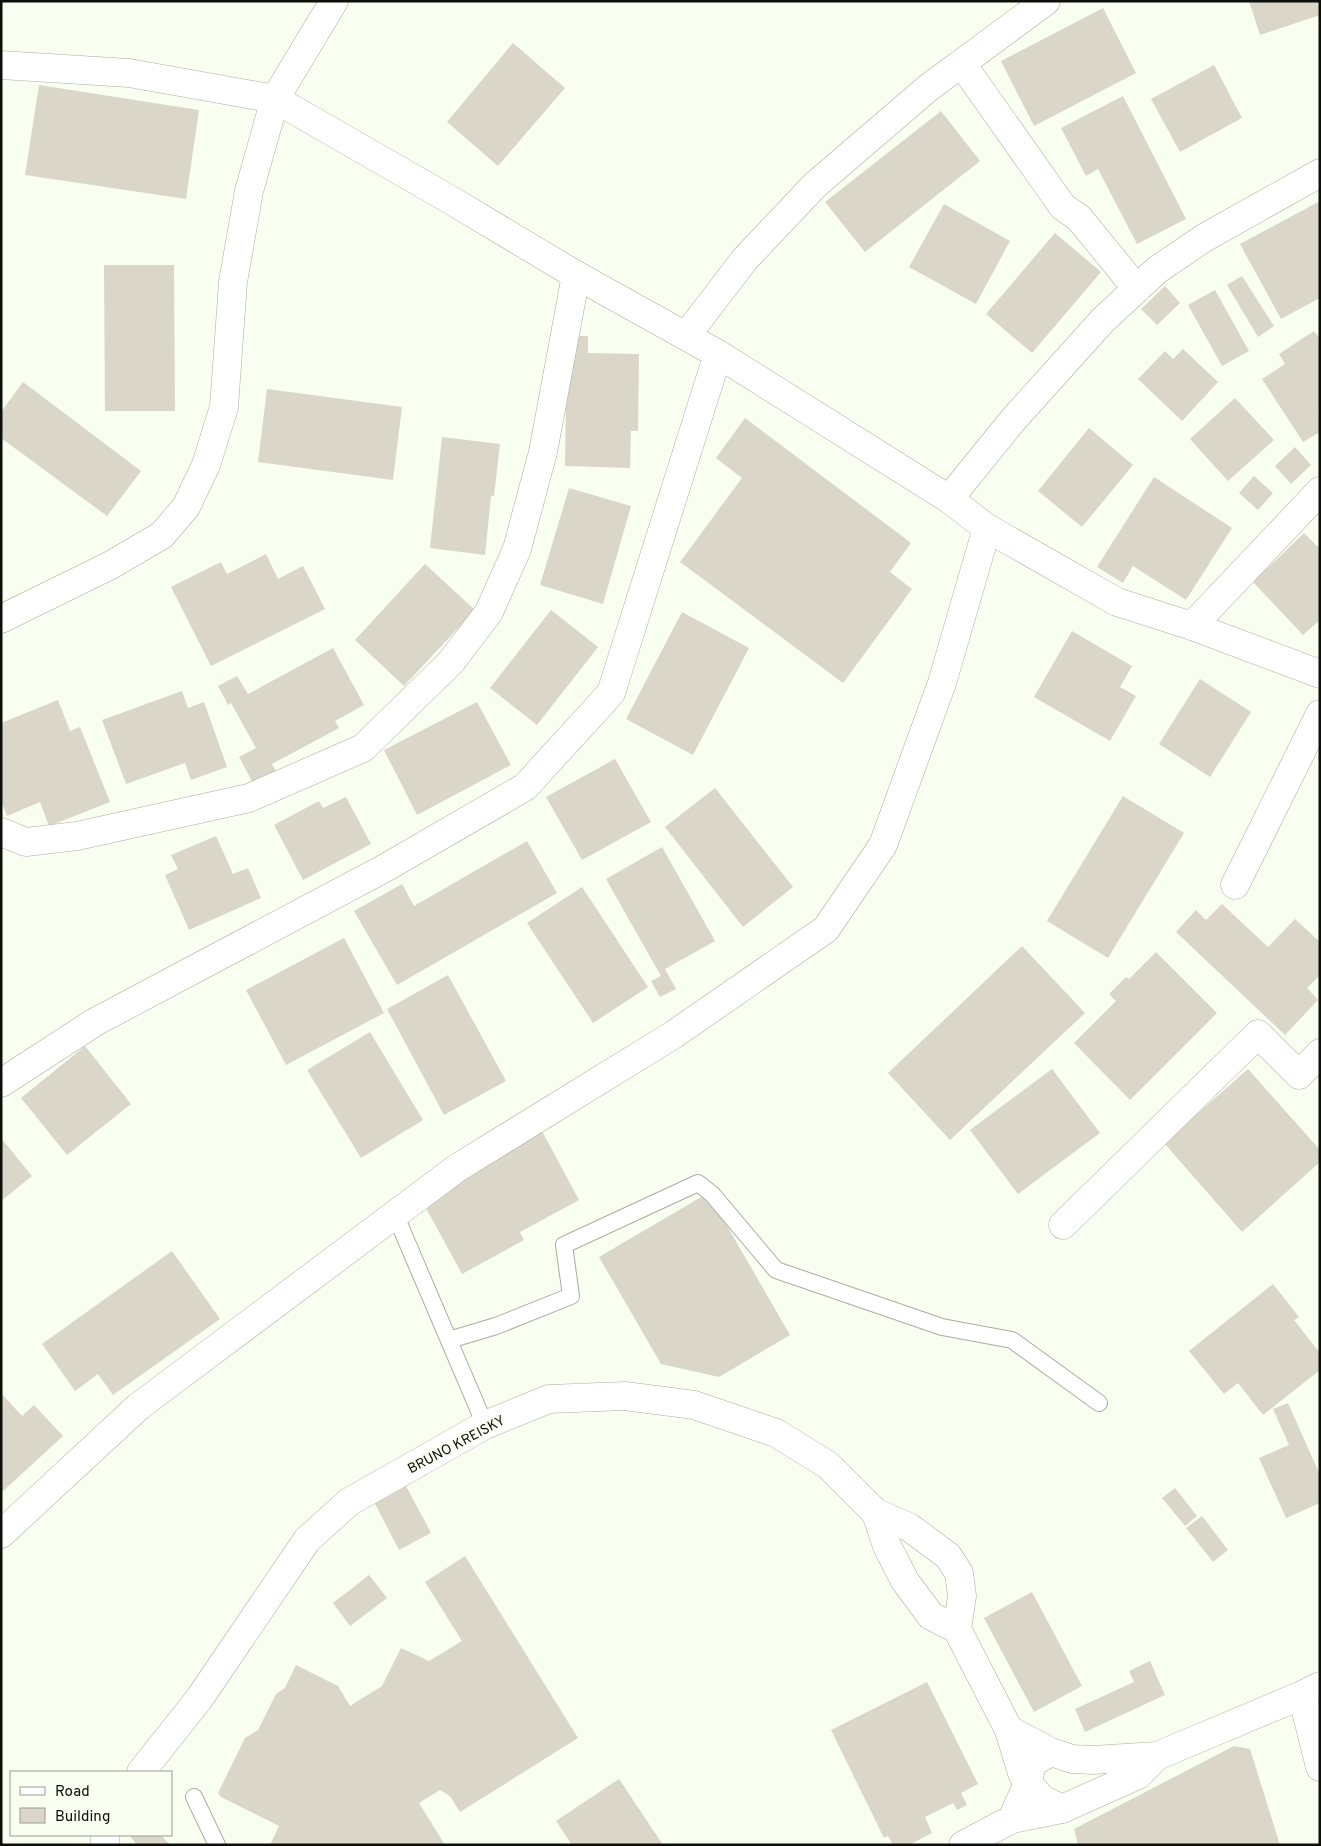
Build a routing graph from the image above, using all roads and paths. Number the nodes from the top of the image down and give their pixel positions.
1 (334, 1) edge
2 (1046, 1) edge
3 (962, 64) junction
4 (1, 65) edge
5 (275, 98) junction
6 (1320, 173) edge
7 (576, 275) junction
8 (1137, 289) junction
9 (686, 336) junction
10 (718, 354) junction
11 (1320, 491) edge
12 (949, 499) junction
13 (987, 528) junction
14 (1, 619) edge
15 (1192, 626) junction
16 (1320, 674) edge
17 (1320, 714) edge
18 (1, 832) edge
19 (1235, 885) dead end
20 (1320, 1053) edge
21 (1, 1083) edge
22 (395, 1214) junction
23 (1063, 1225) dead end
24 (449, 1340) junction
25 (1099, 1403) dead end
26 (486, 1425) junction
27 (876, 1513) junction
28 (1, 1534) edge
29 (957, 1629) junction
30 (1311, 1691) edge
31 (1009, 1730) junction
32 (1052, 1752) junction
33 (1157, 1756) junction
34 (1319, 1758) edge
35 (142, 1771) edge
36 (1027, 1782) junction
37 (194, 1797) dead end
38 (1062, 1809) junction
39 (1012, 1819) junction
40 (217, 1845) edge
41 (962, 1845) edge

1 - 5 street
2 - 3 street
3 - 8 street
3 - 9 street
4 - 5 street
5 - 7 street
5 - 14 street
6 - 8 street
7 - 9 street
7 - 18 street
8 - 12 street
9 - 10 street
10 - 12 street
10 - 21 street
11 - 15 street
12 - 13 street
13 - 15 street
13 - 22 street
15 - 16 street
17 - 19 street
20 - 23 street
22 - 24 lane
22 - 28 street
24 - 25 lane
24 - 26 lane
26 - 27 street, BRUNO KREISKY
26 - 35 street, BRUNO KREISKY
27 - 29 street
27 - 29 street
29 - 31 street
30 - 33 street
30 - 34 street
31 - 32 street
31 - 36 street
31 - 39 street
32 - 33 street
32 - 36 street
33 - 38 street
36 - 38 street
36 - 39 street
37 - 40 lane
38 - 39 street
39 - 41 street

